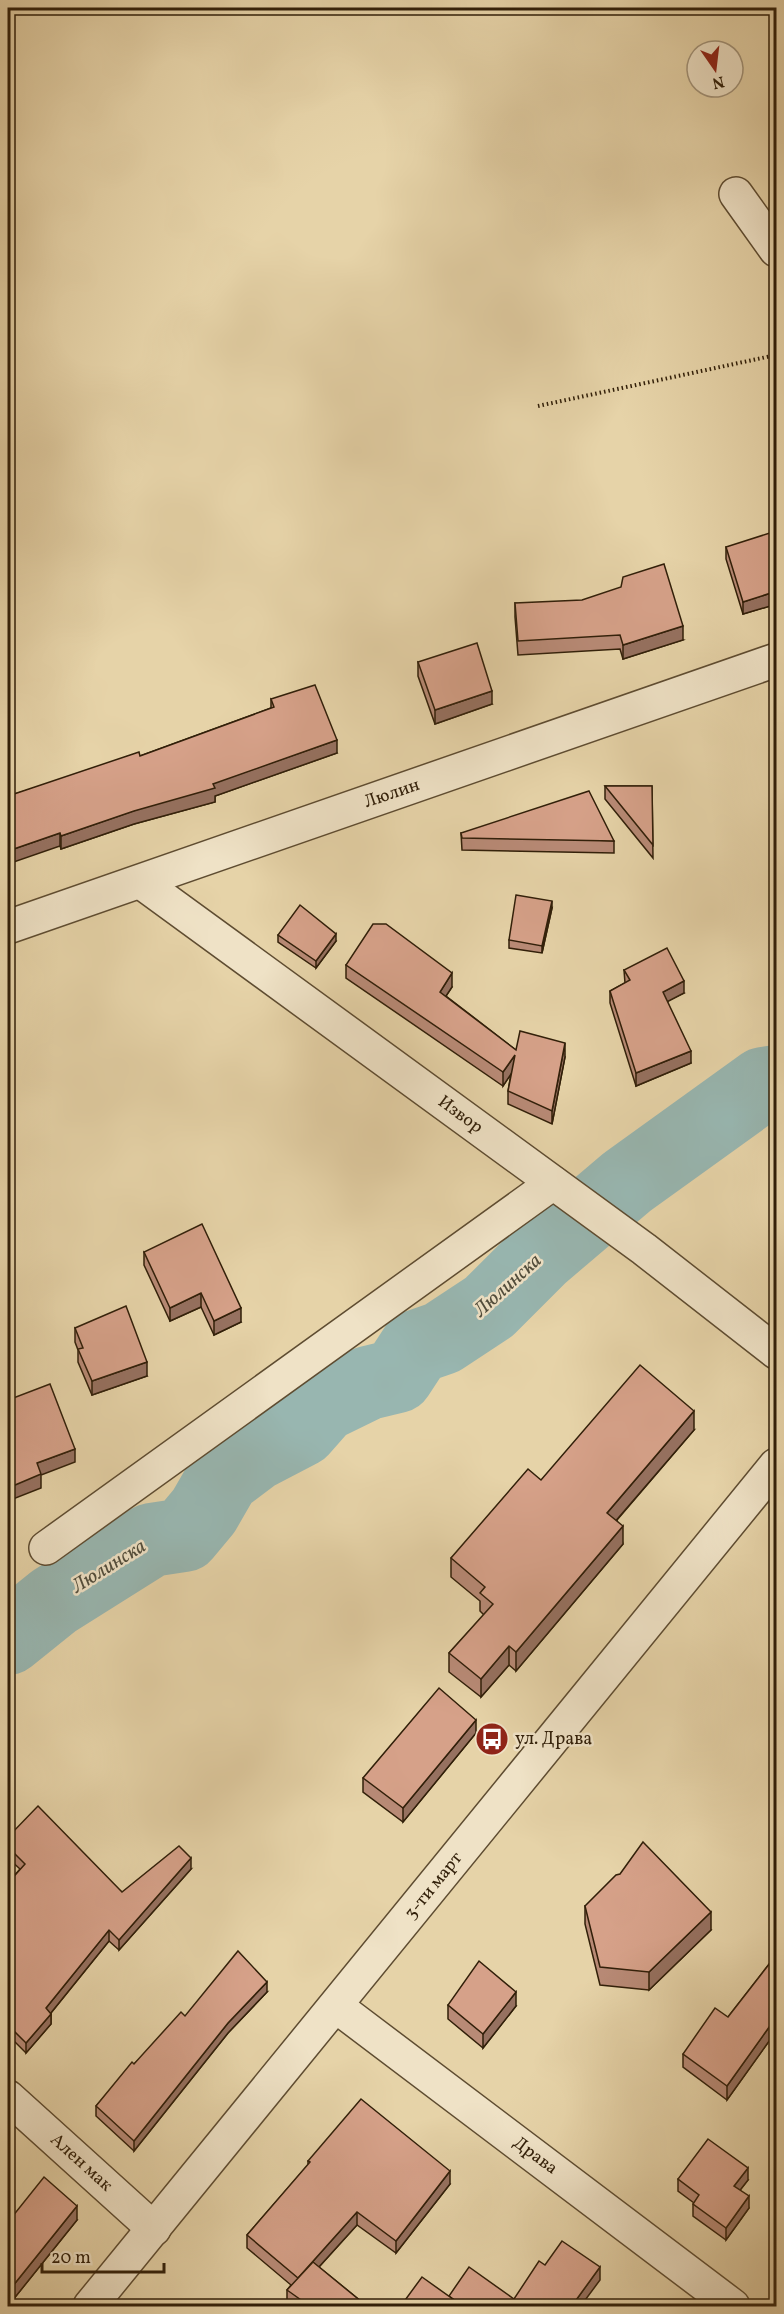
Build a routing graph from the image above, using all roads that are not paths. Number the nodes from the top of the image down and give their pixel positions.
1 (736, 194) dead end
2 (777, 250) edge
3 (777, 660) edge
4 (141, 882) junction
5 (8, 927) edge
6 (553, 1183) junction
7 (777, 1352) edge
8 (777, 1465) edge
9 (46, 1548) dead end
10 (336, 2006) junction
11 (8, 2097) edge
12 (154, 2229) junction
13 (90, 2307) edge
14 (733, 2307) edge

1 - 2 street
3 - 4 street, Люлин
4 - 5 street, Люлин
4 - 6 street, Извор
6 - 7 street, Извор
6 - 9 street
8 - 10 street, 3-ти март
10 - 12 street, 3-ти март
10 - 14 street, Драва
11 - 12 street, Ален мак
12 - 13 street, 3-ти март

